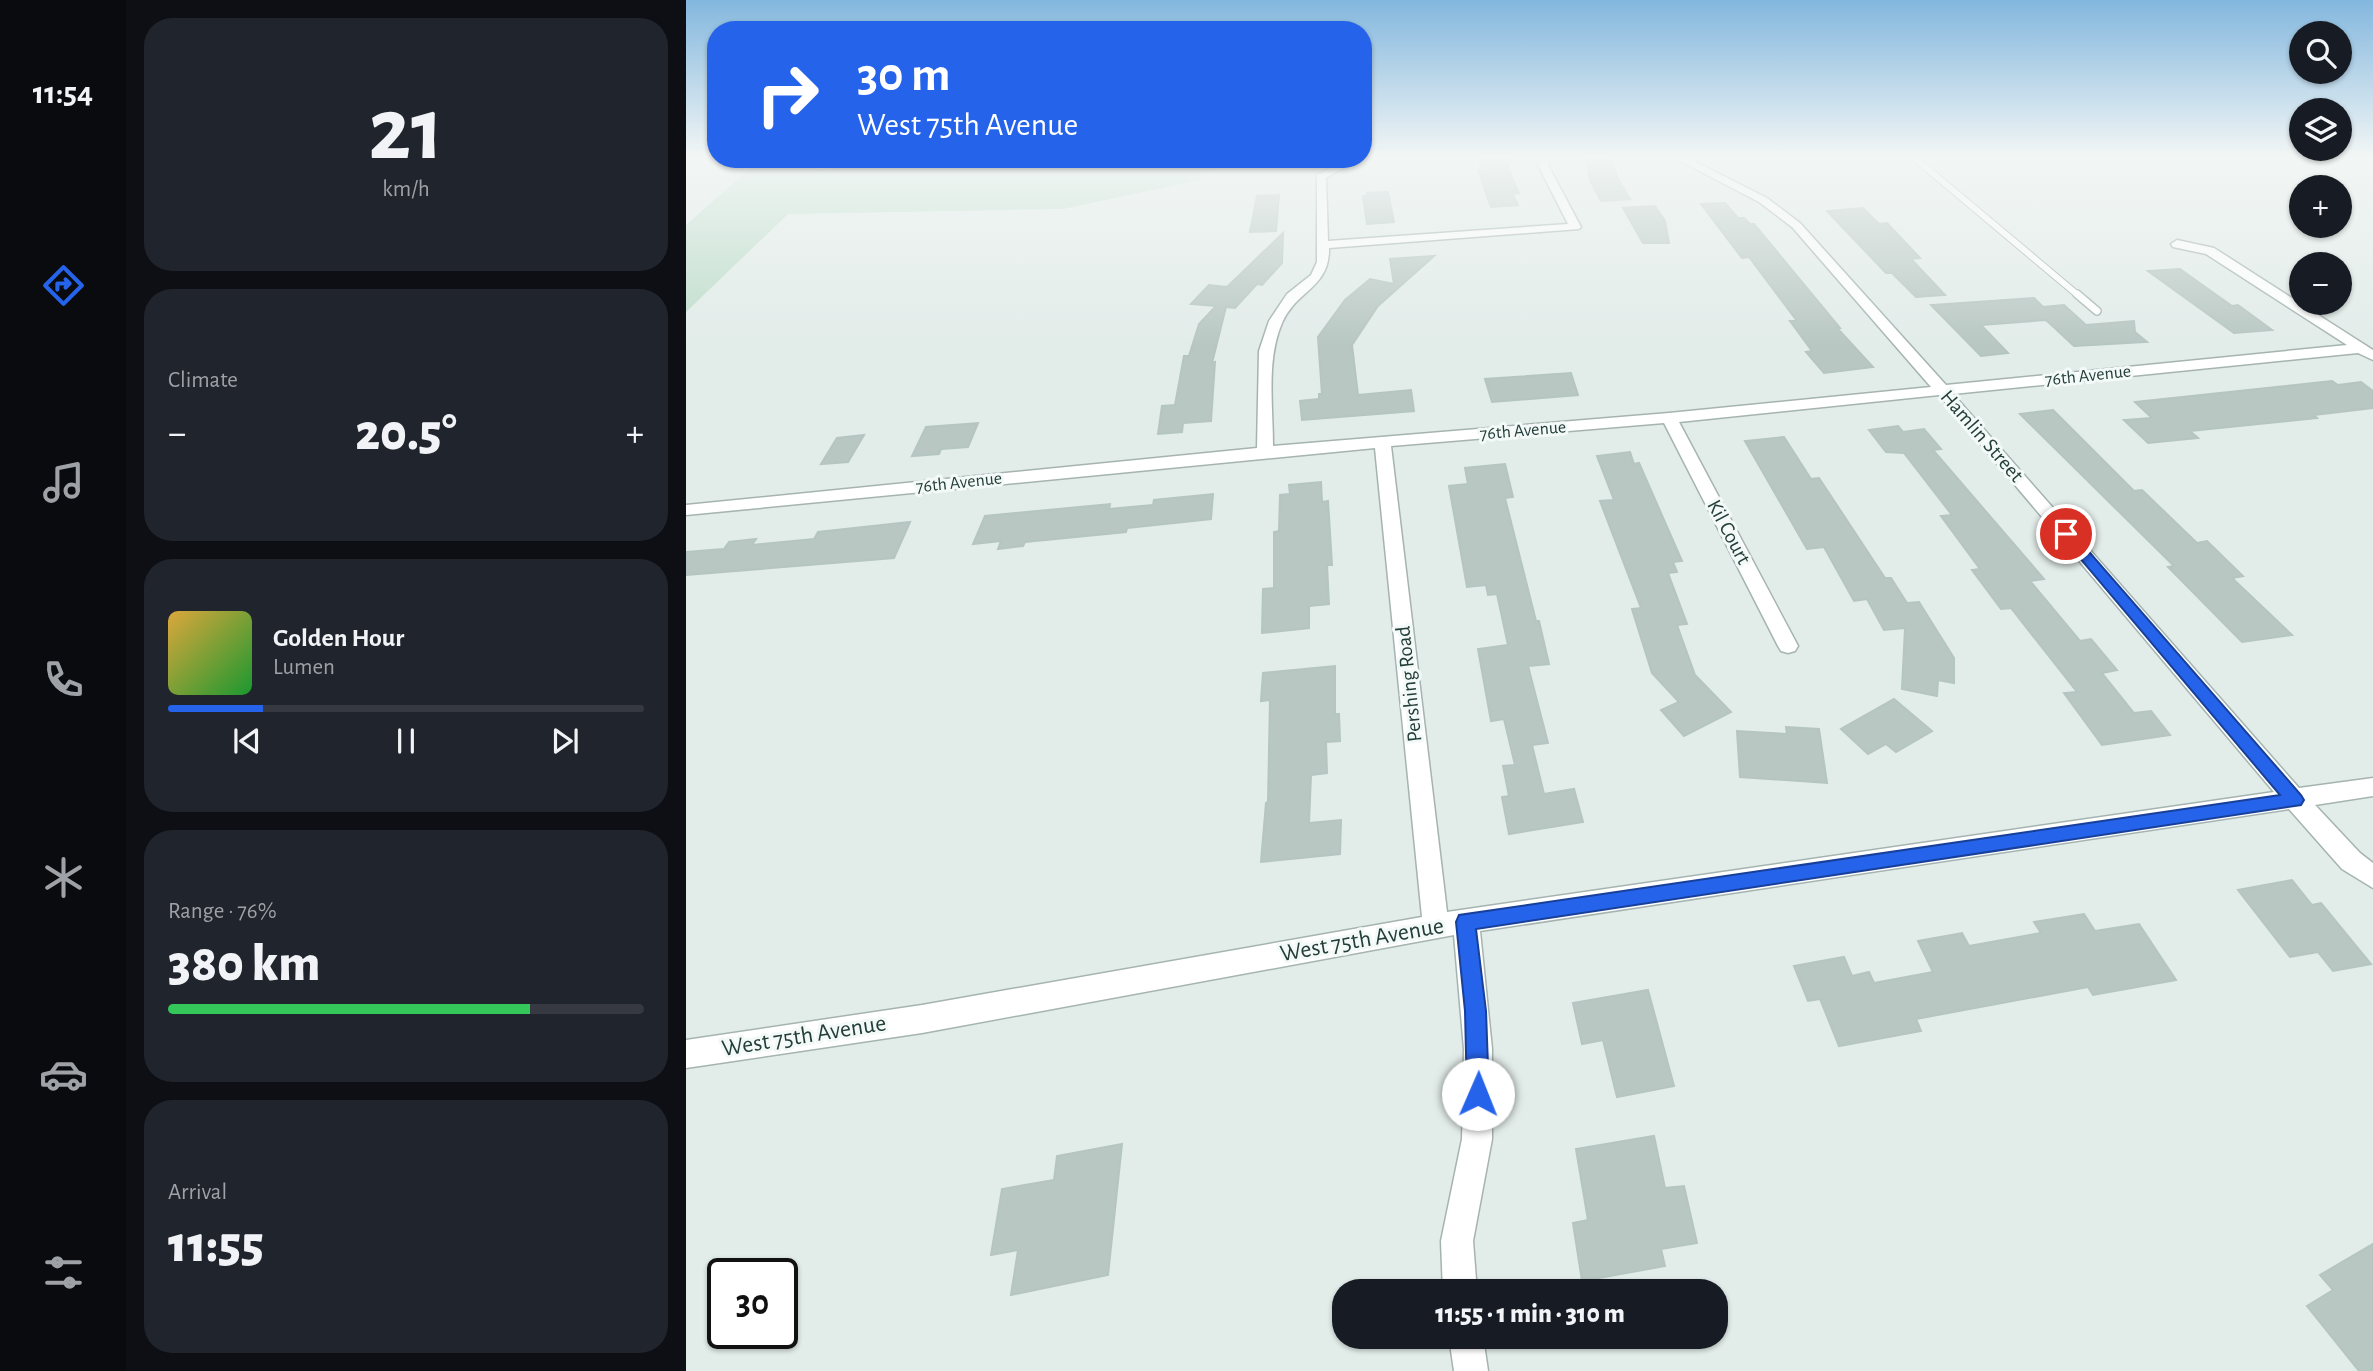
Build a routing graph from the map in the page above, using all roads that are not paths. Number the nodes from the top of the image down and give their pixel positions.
1 (1322, 219) edge
2 (1571, 219) edge
3 (1788, 219) edge
4 (1988, 219) edge
5 (2177, 244) dead end
6 (1322, 245) junction
7 (2097, 310) dead end
8 (2367, 352) edge
9 (1943, 391) junction
10 (1669, 418) junction
11 (1382, 443) junction
12 (1265, 452) junction
13 (686, 510) edge
14 (1788, 646) dead end
15 (2373, 787) edge
16 (2295, 800) junction
17 (2373, 877) edge
18 (1466, 922) junction
19 (1436, 926) junction
20 (686, 1054) edge
21 (1459, 1279) edge
22 (1468, 1349) edge
23 (1471, 1371) edge

1 - 6 street
2 - 6 street
3 - 9 street, Hamlin Street
4 - 7 lane
5 - 8 street
6 - 12 street
8 - 9 street, 76th Avenue
9 - 10 street, 76th Avenue
9 - 16 street, Hamlin Street
10 - 11 street, 76th Avenue
10 - 14 street, Kil Court
11 - 12 street, 76th Avenue
11 - 19 street, Pershing Road
12 - 13 street, 76th Avenue
15 - 16 street, West 75th Avenue
16 - 17 street, Hamlin Street
16 - 18 street, West 75th Avenue
18 - 19 street, West 75th Avenue
18 - 21 street
19 - 20 street, West 75th Avenue
22 - 23 street

